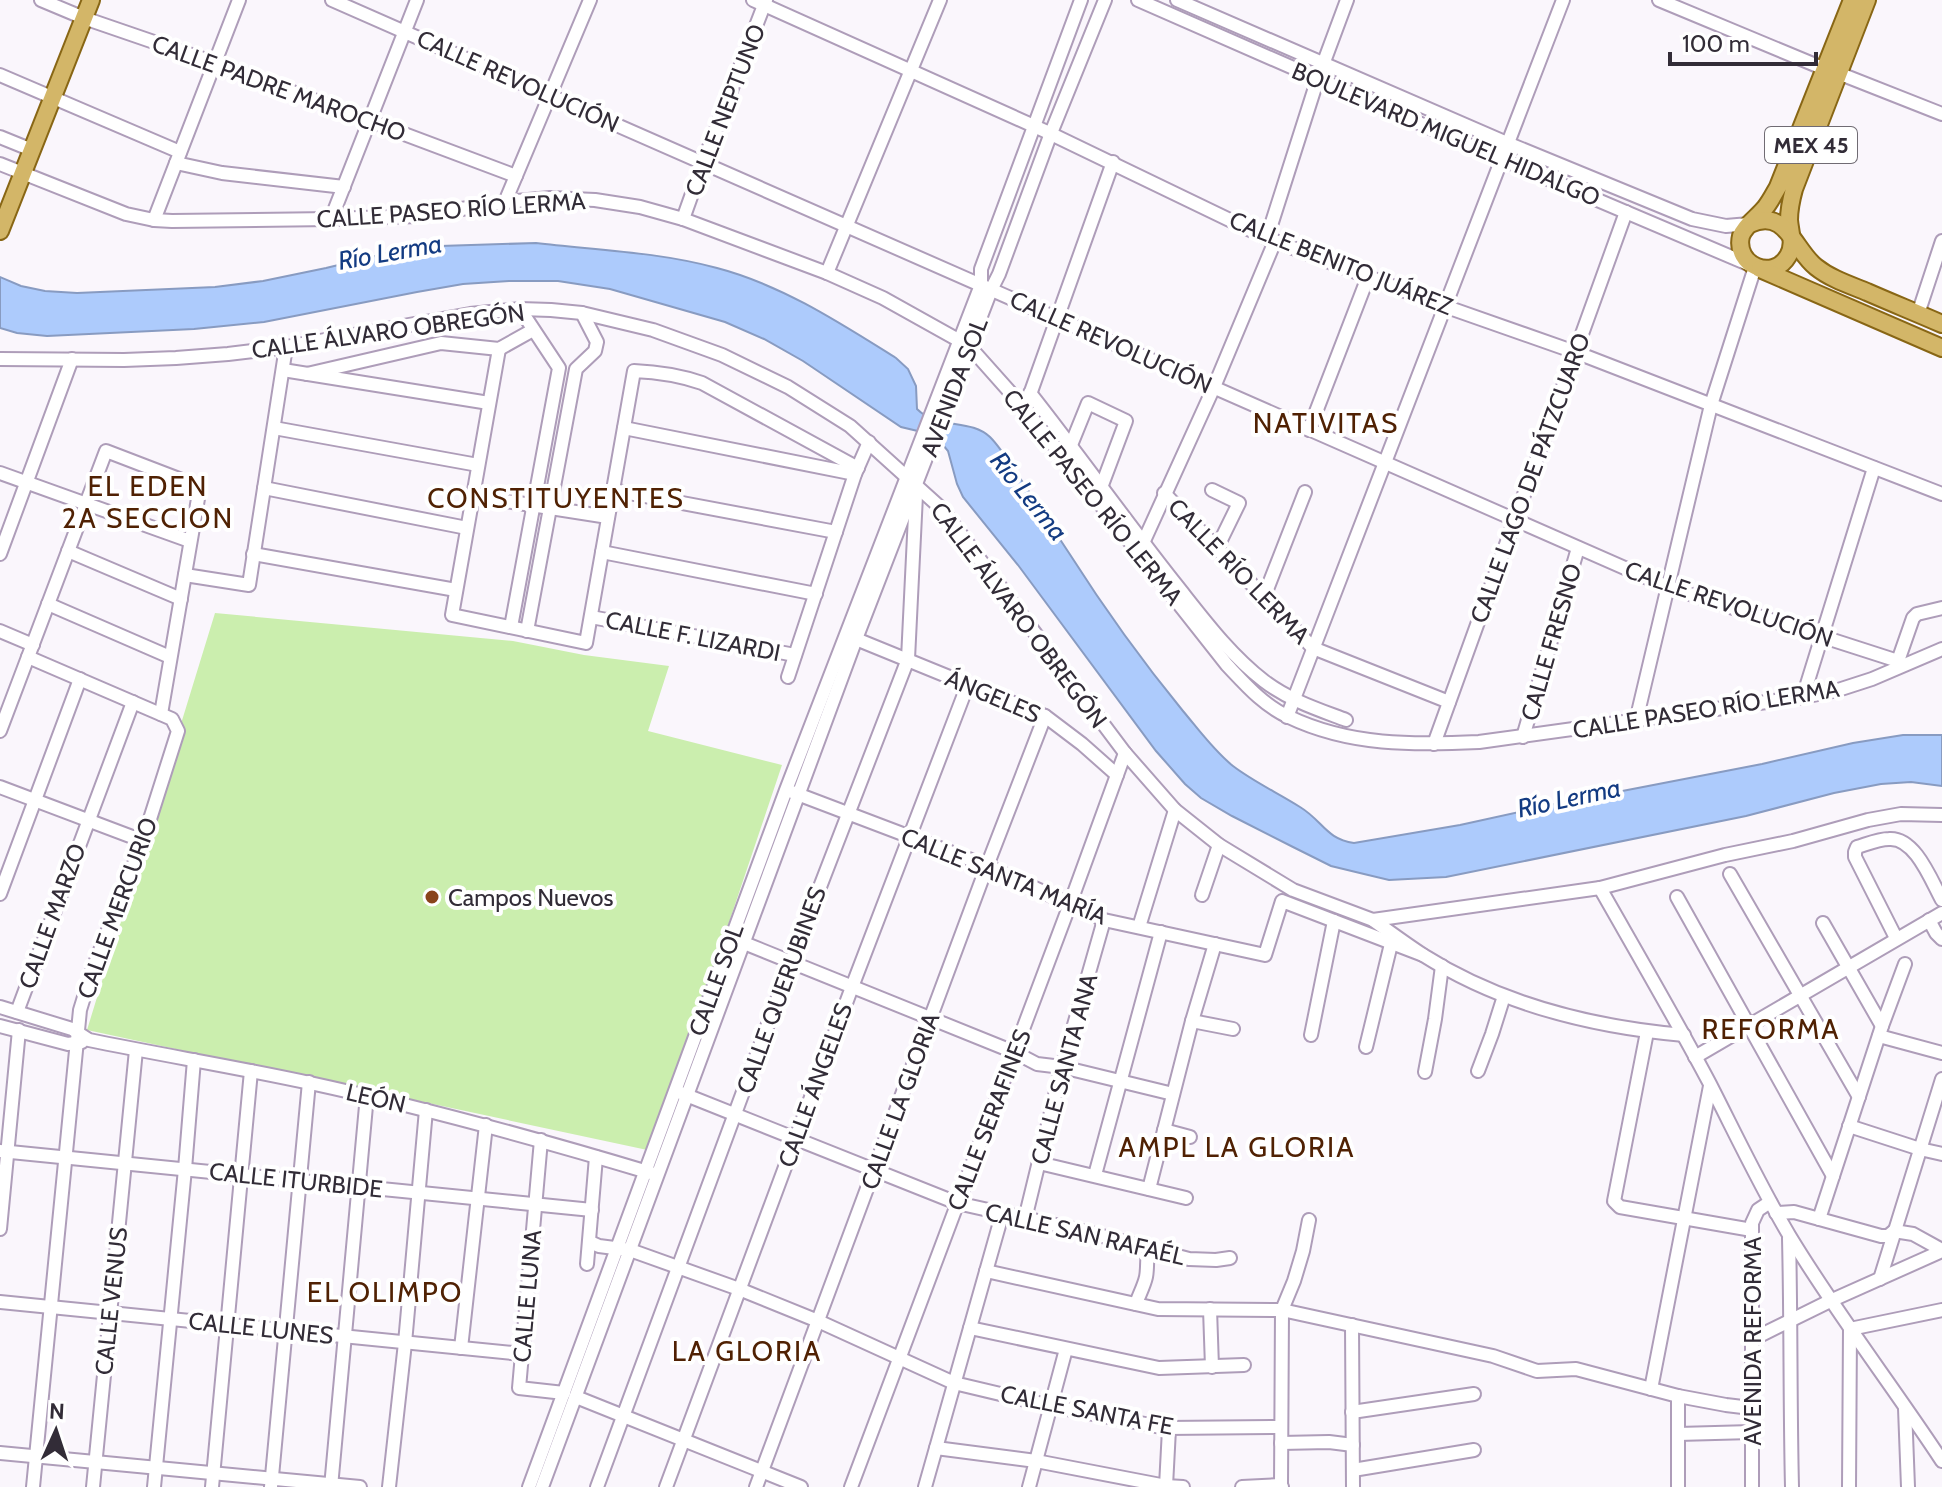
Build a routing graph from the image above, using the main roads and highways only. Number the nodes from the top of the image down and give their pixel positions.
1 (91, 0) edge
2 (1852, 0) edge
3 (1867, 0) edge
4 (1832, 71) junction
5 (3, 224) edge
6 (1749, 224) junction
7 (1790, 235) junction
8 (1755, 267) junction
9 (1942, 324) edge
10 (1942, 348) edge

1 - 5 main road
2 - 4 main road, MEX 45
3 - 4 main road, MEX 45
4 - 6 main road, MEX 45
4 - 7 main road, MEX 45
6 - 7 main road
6 - 8 main road
7 - 8 main road, MEX 45
7 - 9 main road
8 - 10 main road

